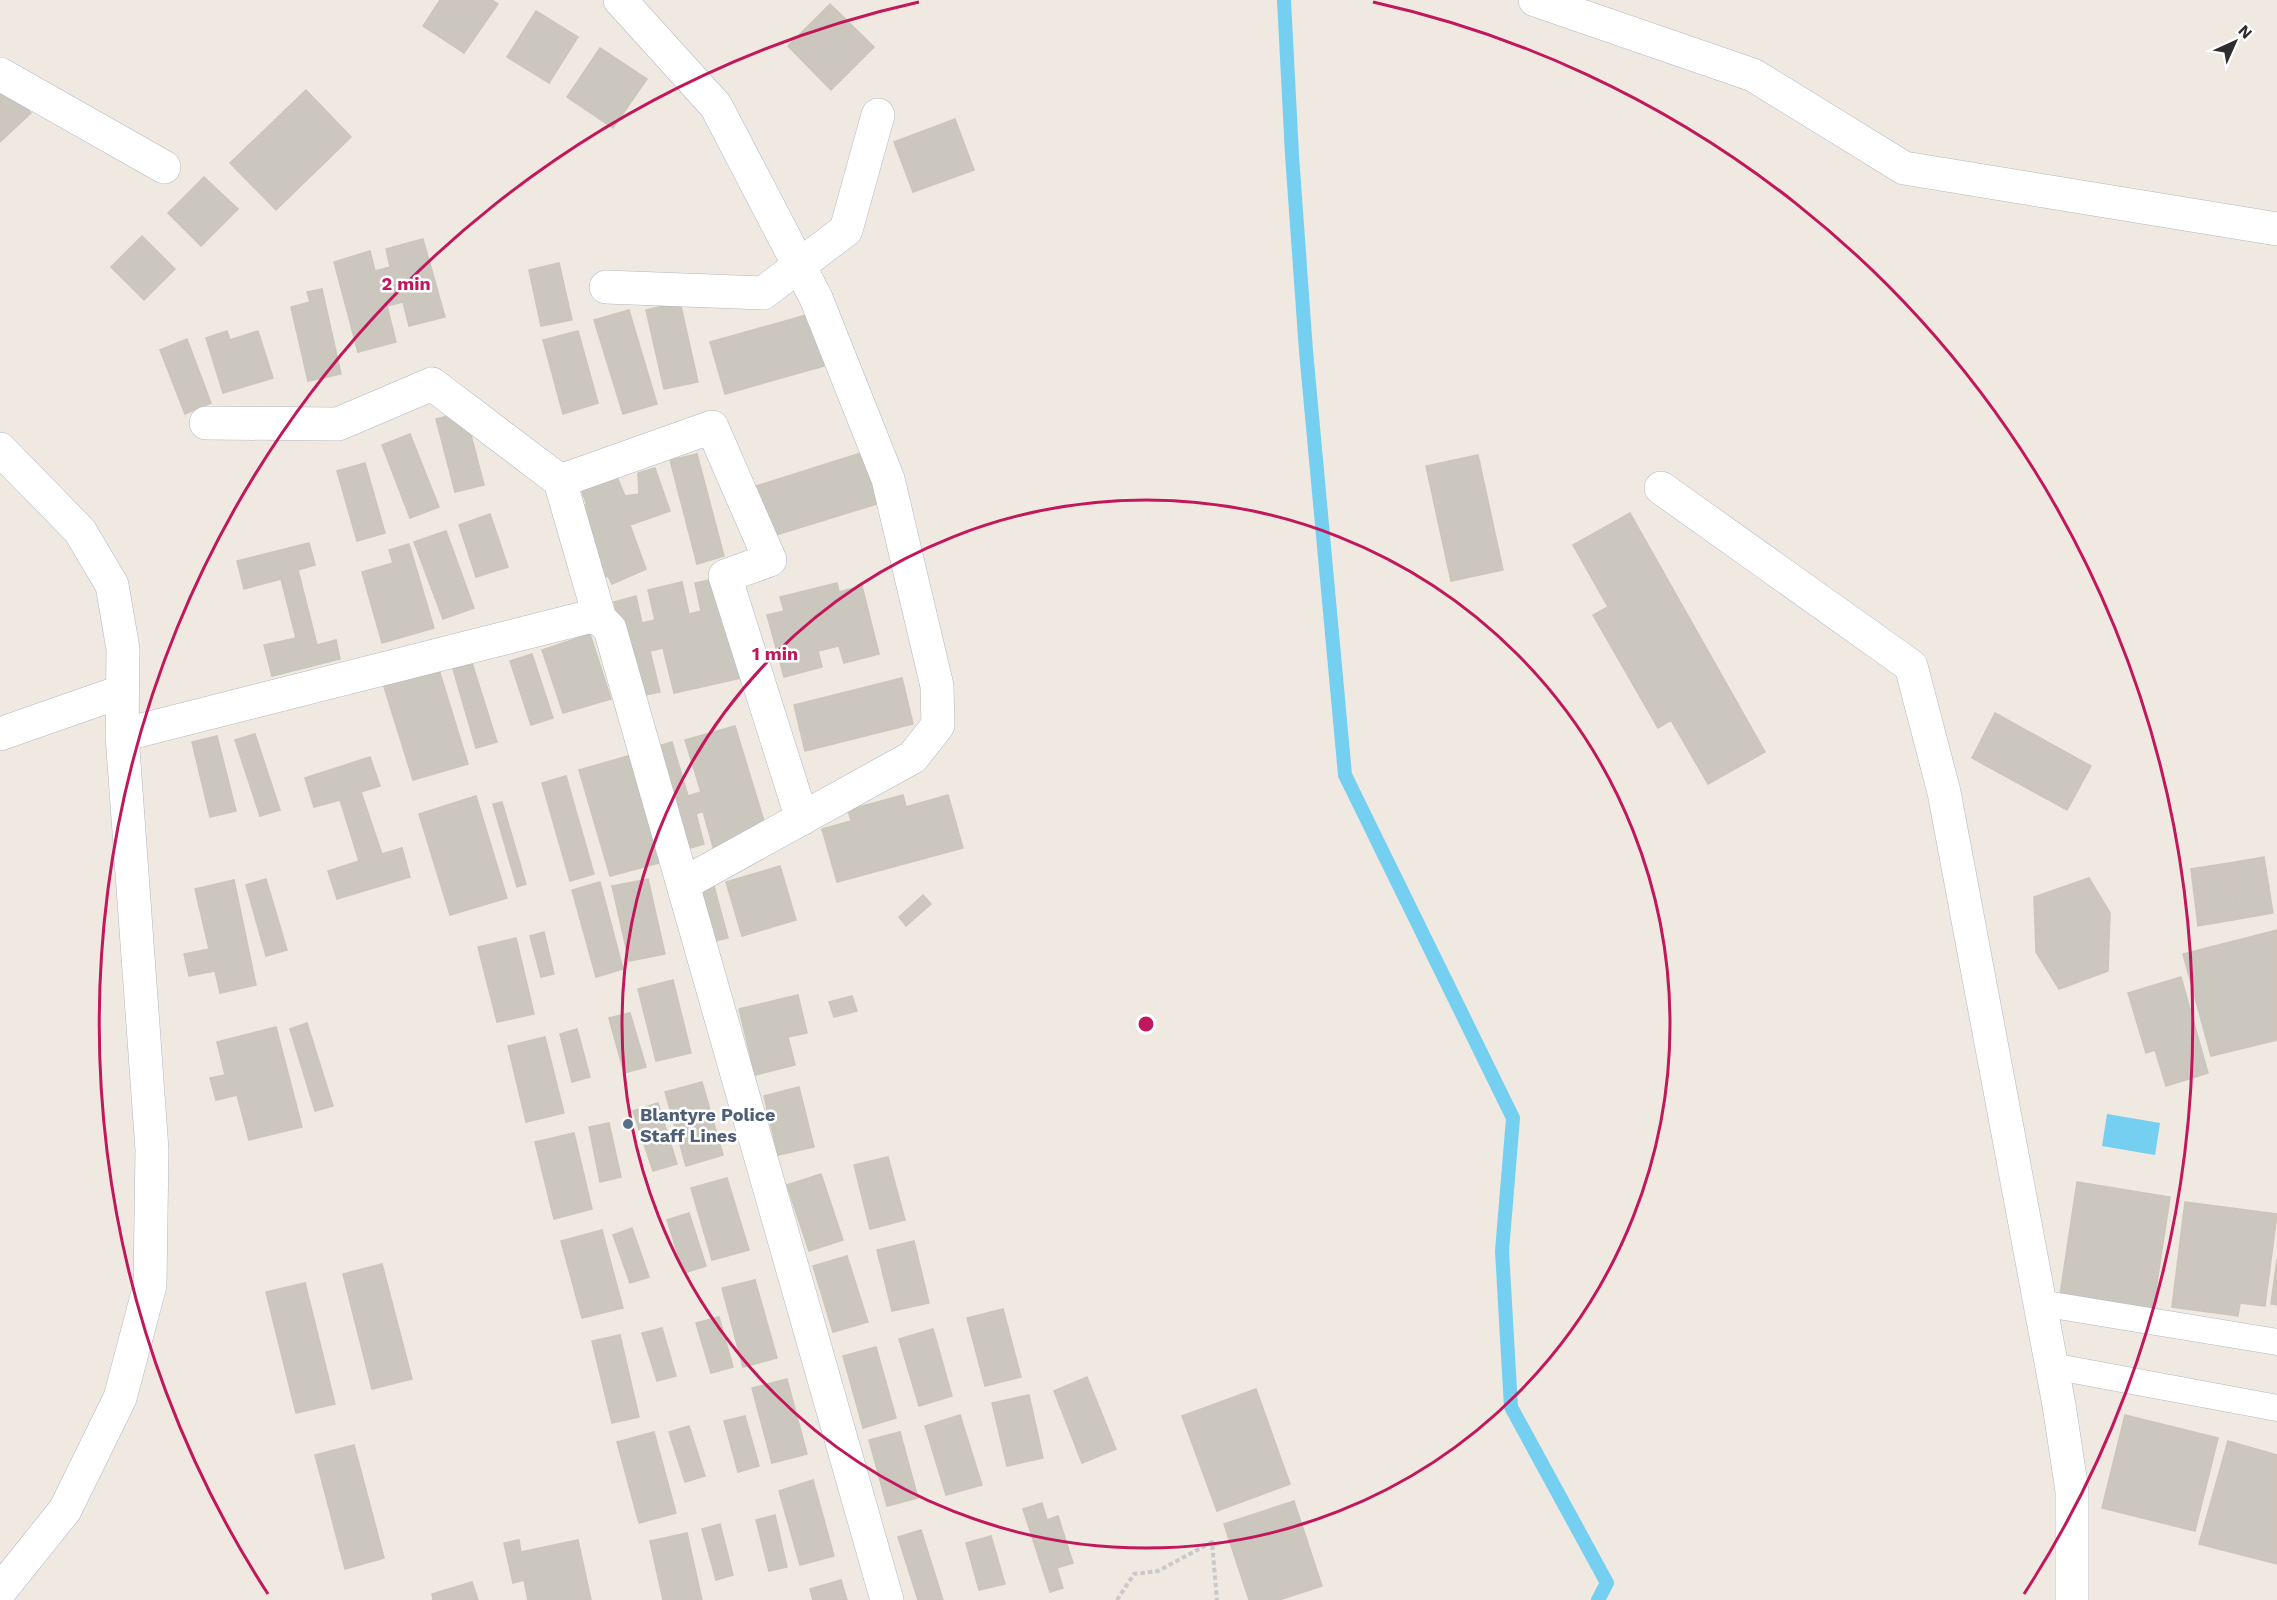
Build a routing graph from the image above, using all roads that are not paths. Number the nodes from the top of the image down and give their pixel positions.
1 (620, 0) edge
2 (1535, 0) edge
3 (0, 74) edge
4 (878, 115) dead end
5 (164, 168) dead end
6 (2277, 229) edge
7 (799, 266) junction
8 (606, 287) dead end
9 (206, 423) dead end
10 (0, 449) edge
11 (560, 481) junction
12 (1661, 488) dead end
13 (600, 619) junction
14 (123, 691) junction
15 (0, 734) edge
16 (122, 735) junction
17 (802, 819) junction
18 (683, 884) junction
19 (2040, 1303) junction
20 (2277, 1342) edge
21 (2052, 1366) junction
22 (2277, 1408) edge
23 (0, 1590) edge
24 (887, 1600) edge
25 (2072, 1600) edge

1 - 7 street
2 - 6 street
3 - 5 street
4 - 7 street
7 - 8 street
7 - 17 street
9 - 11 street
10 - 14 street
11 - 13 street
11 - 17 street
12 - 19 street
13 - 16 street
13 - 18 street
14 - 15 street
14 - 16 street
16 - 23 street
17 - 18 street
18 - 24 street
19 - 20 lane
19 - 21 street
21 - 22 lane
21 - 25 street

